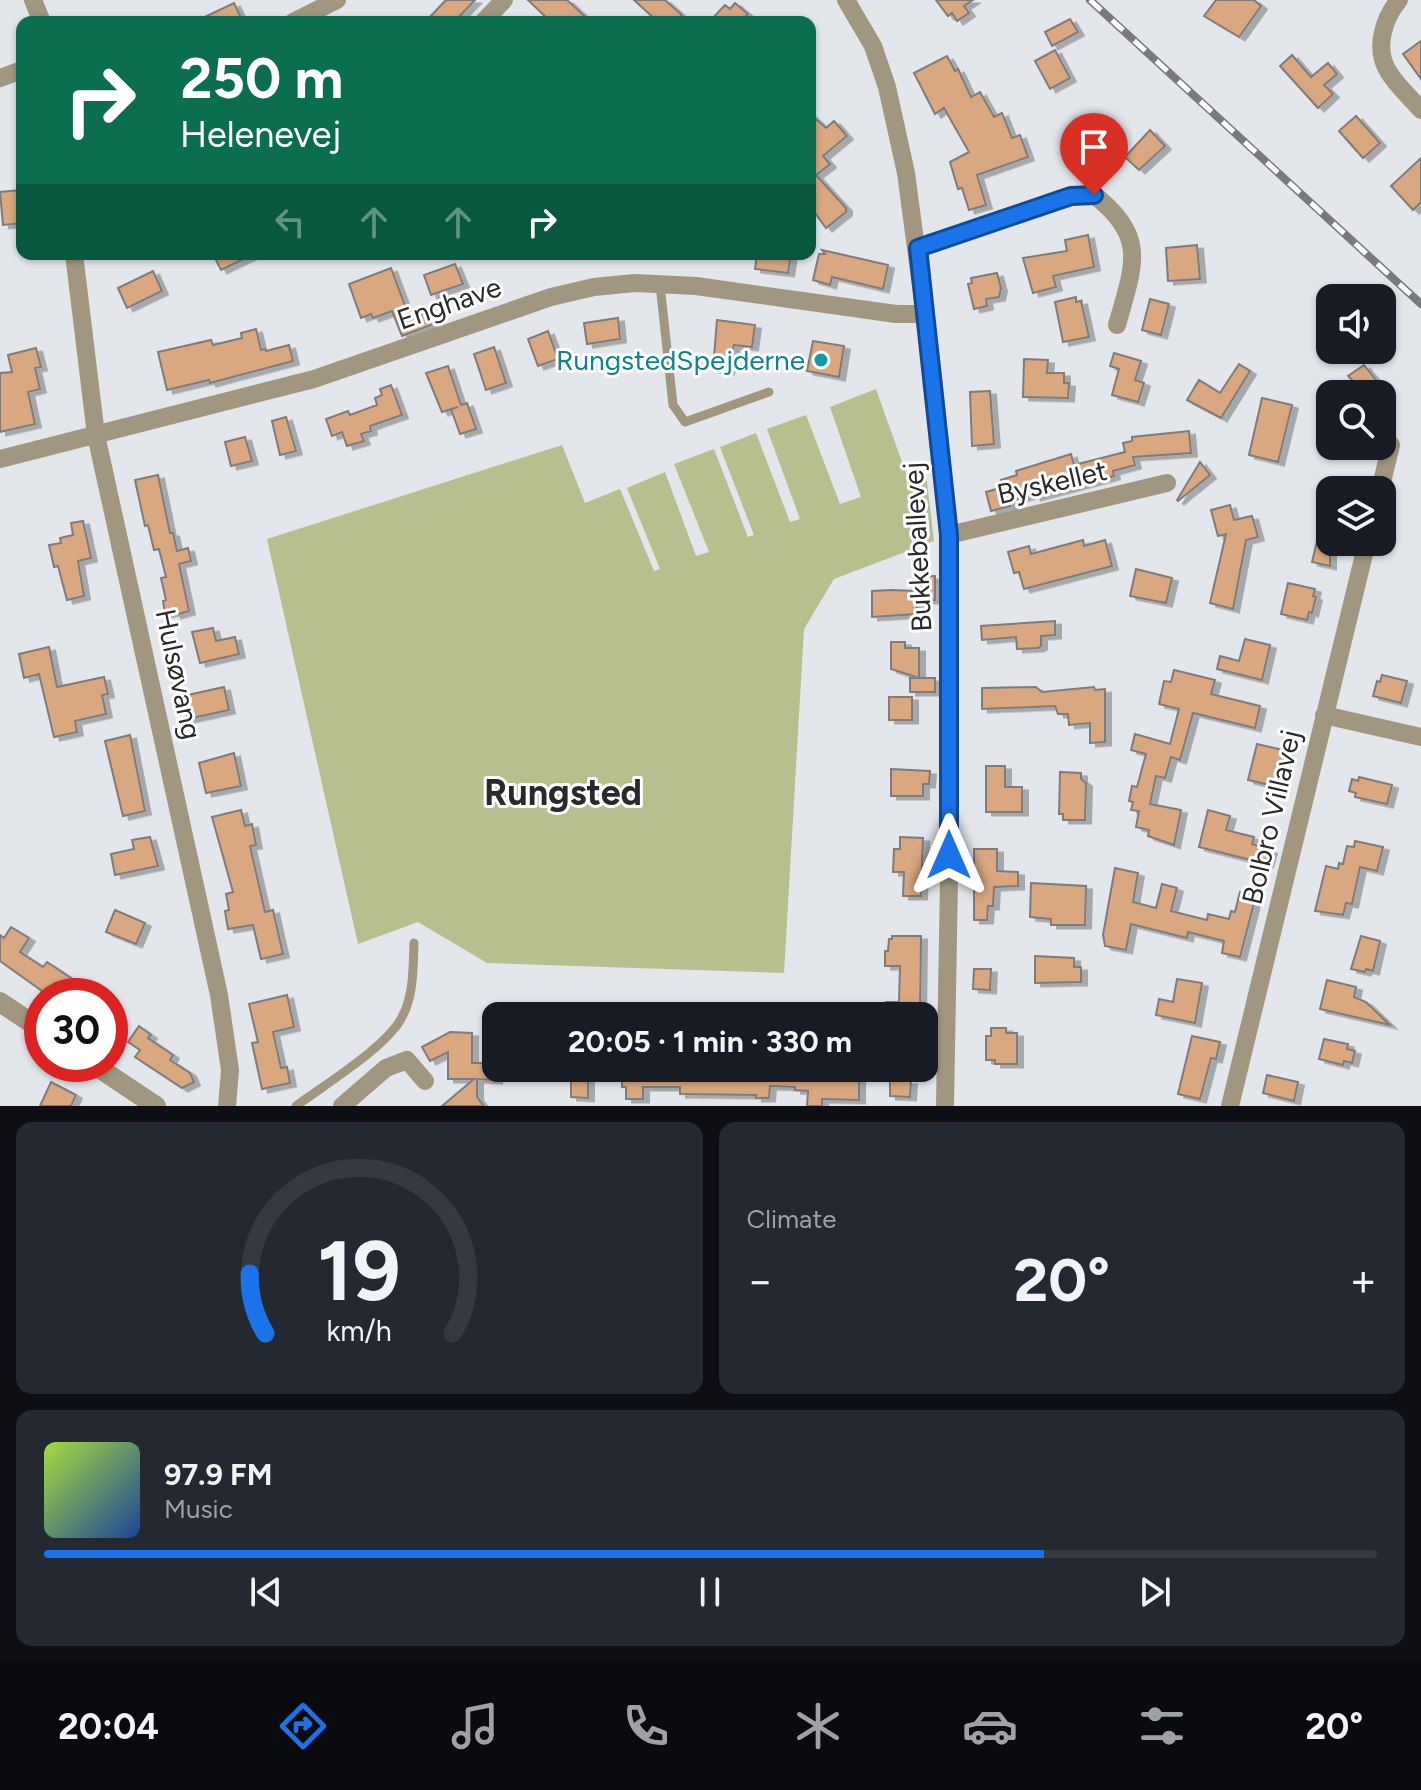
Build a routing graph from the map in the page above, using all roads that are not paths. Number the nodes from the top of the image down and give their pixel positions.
1 (337, 0) edge
2 (504, 0) edge
3 (846, 0) edge
4 (1399, 0) edge
5 (305, 16) edge
6 (489, 16) edge
7 (1421, 110) edge
8 (918, 248) junction
9 (75, 260) edge
10 (660, 284) junction
11 (925, 314) junction
12 (1117, 325) dead end
13 (769, 392) dead end
14 (96, 435) junction
15 (0, 459) edge
16 (1167, 483) dead end
17 (949, 535) junction
18 (1364, 556) edge
19 (1324, 715) junction
20 (1421, 737) edge
21 (414, 943) dead end
22 (0, 1002) edge
23 (24, 1018) edge
24 (425, 1081) dead end
25 (120, 1082) edge
26 (156, 1106) edge
27 (227, 1106) edge
28 (296, 1106) edge
29 (342, 1106) edge
30 (945, 1106) edge
31 (1230, 1106) edge

1 - 5 street
2 - 6 street
3 - 8 street, Bukkeballevej
4 - 7 street
8 - 11 street, Bukkeballevej
8 - 12 street
9 - 14 street, Hulsøvang
10 - 11 street, Enghave
10 - 13 lane
10 - 14 street, Enghave
11 - 17 street, Bukkeballevej
14 - 15 street, Enghave
14 - 27 street, Hulsøvang
16 - 17 street, Byskellet
17 - 30 street, Bukkeballevej
18 - 19 street, Bolbro Villavej
19 - 20 street
19 - 31 street, Bolbro Villavej
21 - 28 lane
22 - 23 street
24 - 29 street
25 - 26 street

